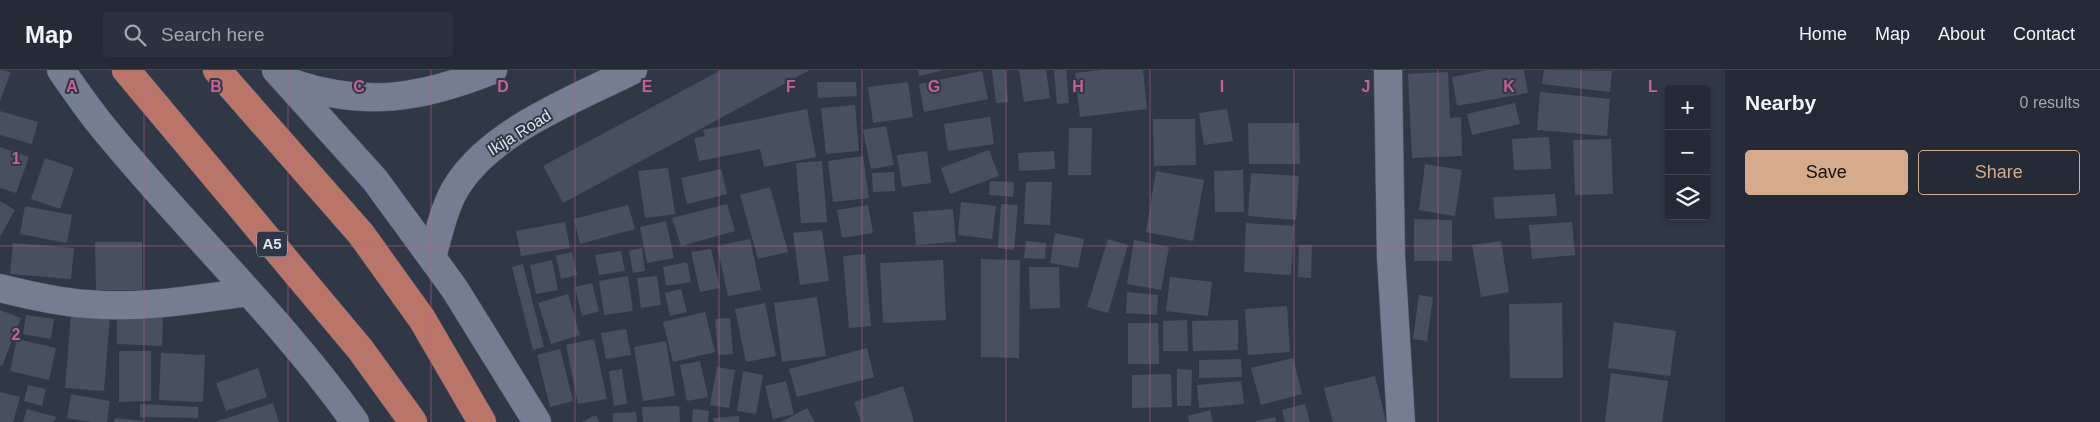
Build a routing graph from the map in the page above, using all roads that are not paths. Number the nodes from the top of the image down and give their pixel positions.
1 (60, 70) edge
2 (126, 70) edge
3 (216, 70) edge
4 (493, 70) edge
5 (633, 70) edge
6 (1388, 70) edge
7 (282, 76) edge
8 (432, 257) junction
9 (0, 288) edge
10 (248, 292) junction
11 (355, 422) edge
12 (413, 422) edge
13 (482, 422) edge
14 (537, 422) edge
15 (1401, 422) edge

1 - 10 street
2 - 12 highway, A5
3 - 13 highway
4 - 7 street
5 - 8 street, Ikija Road
6 - 15 street
7 - 8 street
8 - 14 street
9 - 10 street
10 - 11 street

